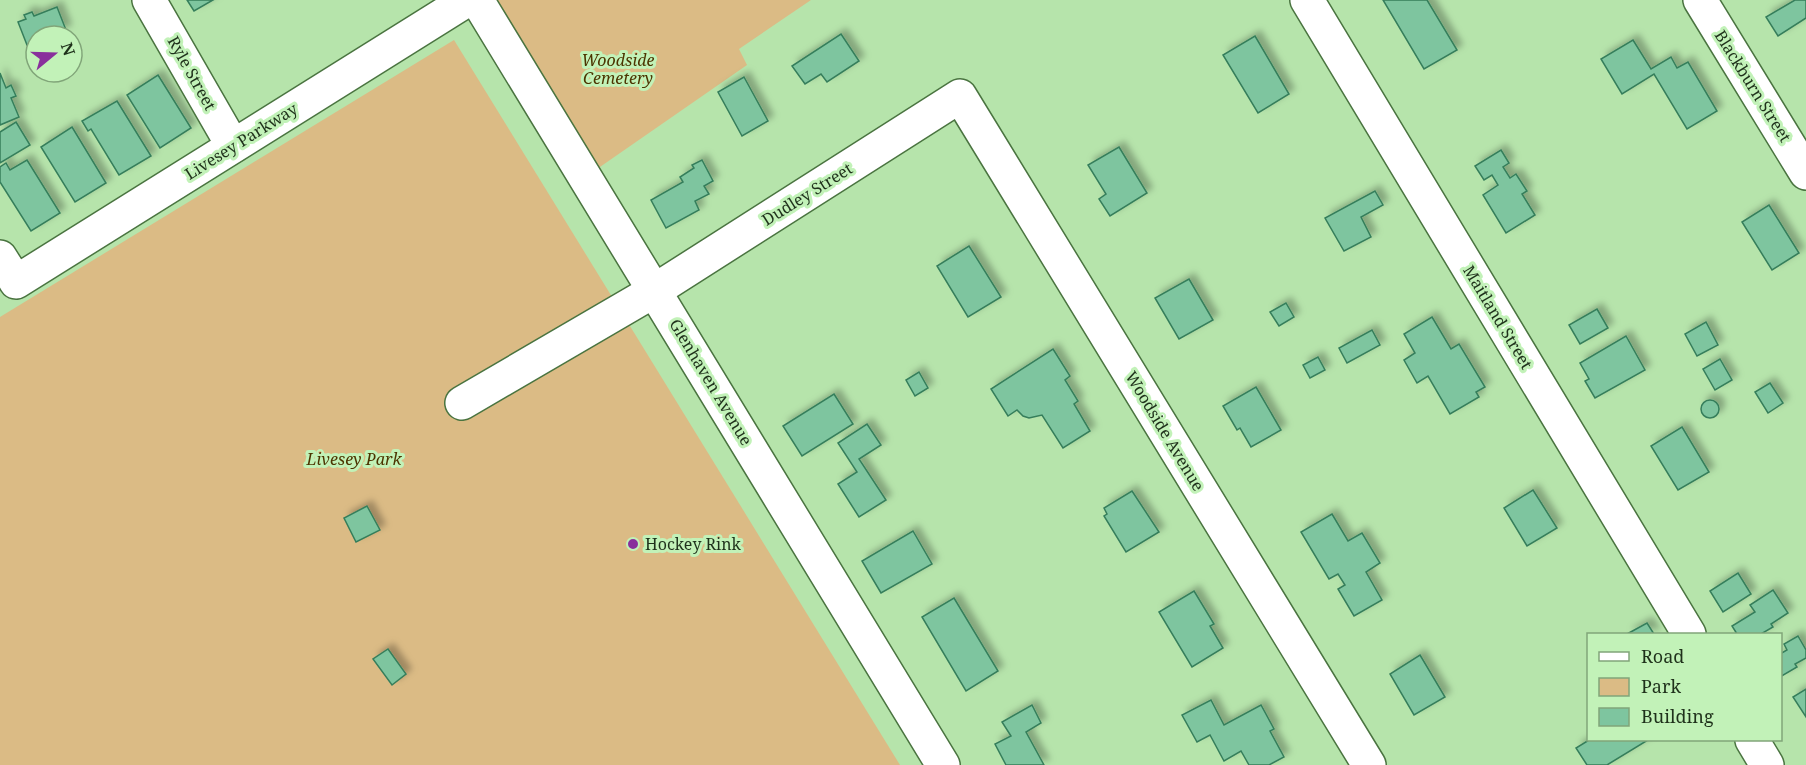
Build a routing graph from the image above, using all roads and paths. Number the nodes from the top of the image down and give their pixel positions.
1 (149, 0) edge
2 (467, 0) edge
3 (477, 0) edge
4 (1307, 0) edge
5 (1700, 0) edge
6 (960, 96) joint
7 (233, 146) junction
8 (1806, 172) edge
9 (8, 270) edge
10 (654, 291) junction
11 (462, 403) dead end
12 (1688, 633) edge
13 (1753, 741) edge
14 (943, 765) edge
15 (1369, 765) edge
16 (1767, 765) edge

1 - 7 street, Ryle Street
2 - 7 street, Livesey Parkway
3 - 10 street, Glenhaven Avenue
4 - 12 street, Maitland Street
5 - 8 street, Blackburn Street
6 - 10 street, Dudley Street
6 - 15 street, Woodside Avenue
7 - 9 street, Livesey Parkway
10 - 11 street, Dudley Street
10 - 14 street, Glenhaven Avenue
13 - 16 street

